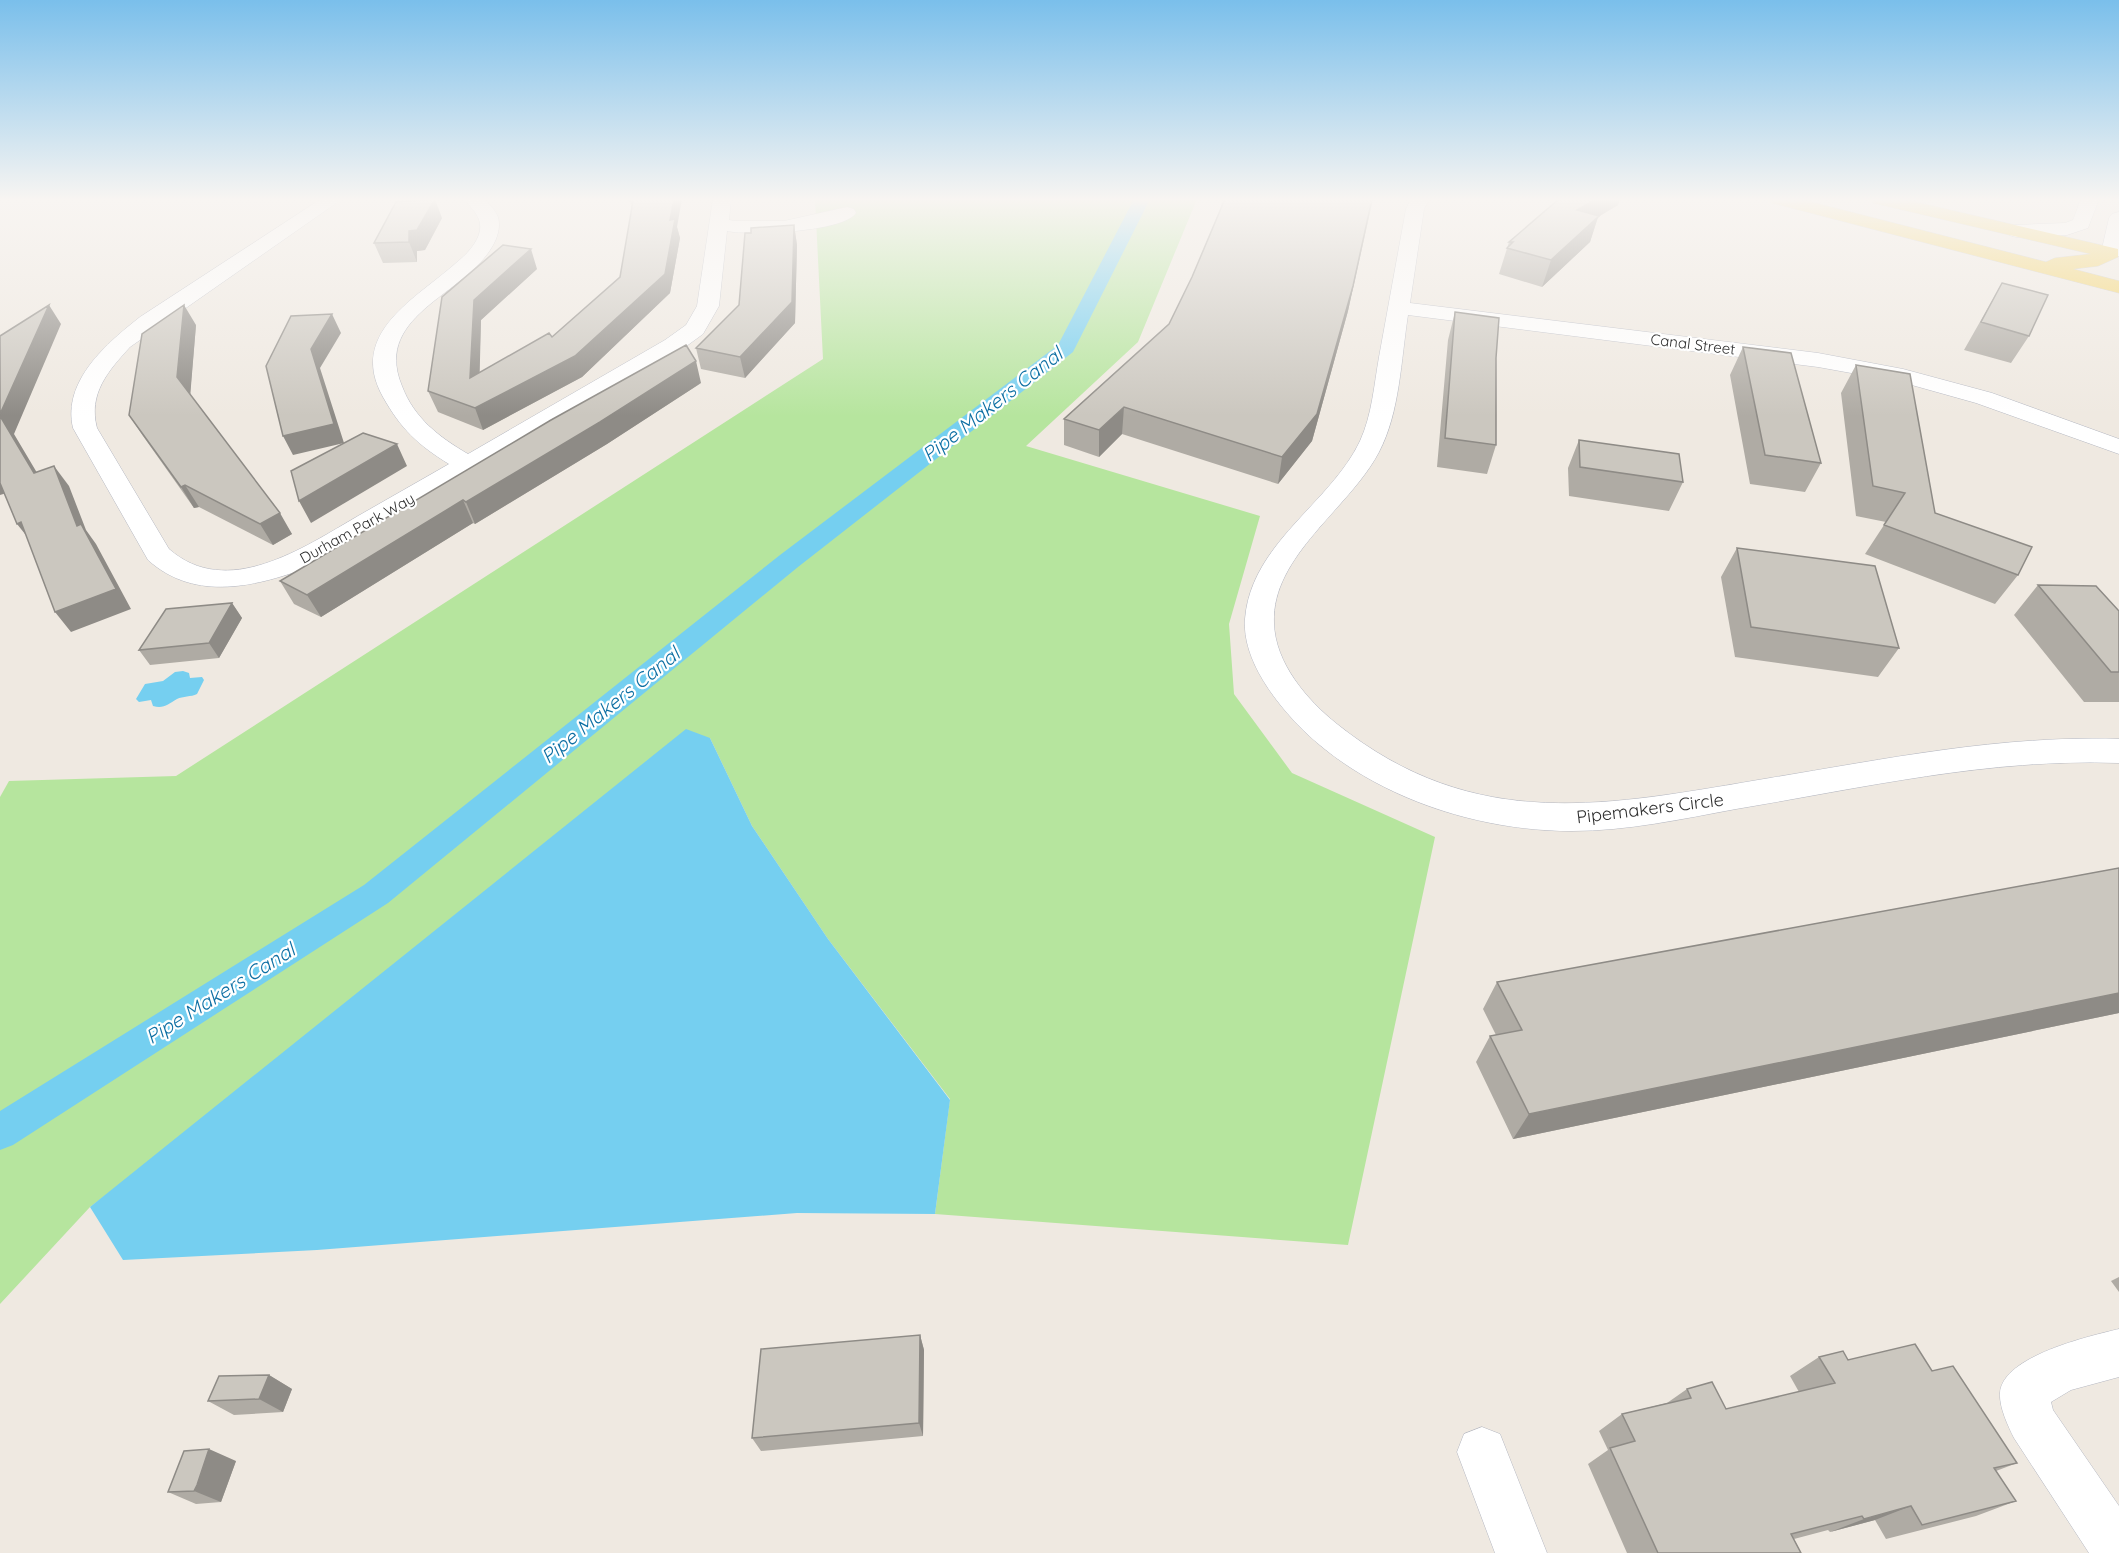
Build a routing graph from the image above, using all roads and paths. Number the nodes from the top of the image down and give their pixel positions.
1 (224, 271) edge
2 (458, 271) edge
3 (713, 271) edge
4 (1406, 271) edge
5 (2059, 271) edge
6 (2119, 287) edge
7 (1400, 308) junction
8 (2119, 447) edge
9 (467, 464) junction
10 (2119, 751) edge
11 (2119, 1353) edge
12 (1482, 1452) dead end
13 (2119, 1552) edge
14 (1521, 1553) edge

1 - 9 street, Durham Park Way
2 - 9 street
3 - 9 street, Durham Park Way
4 - 7 street, Pipemakers Circle
5 - 6 main road
7 - 8 street, Canal Street
7 - 10 street, Pipemakers Circle
11 - 13 street
12 - 14 street

